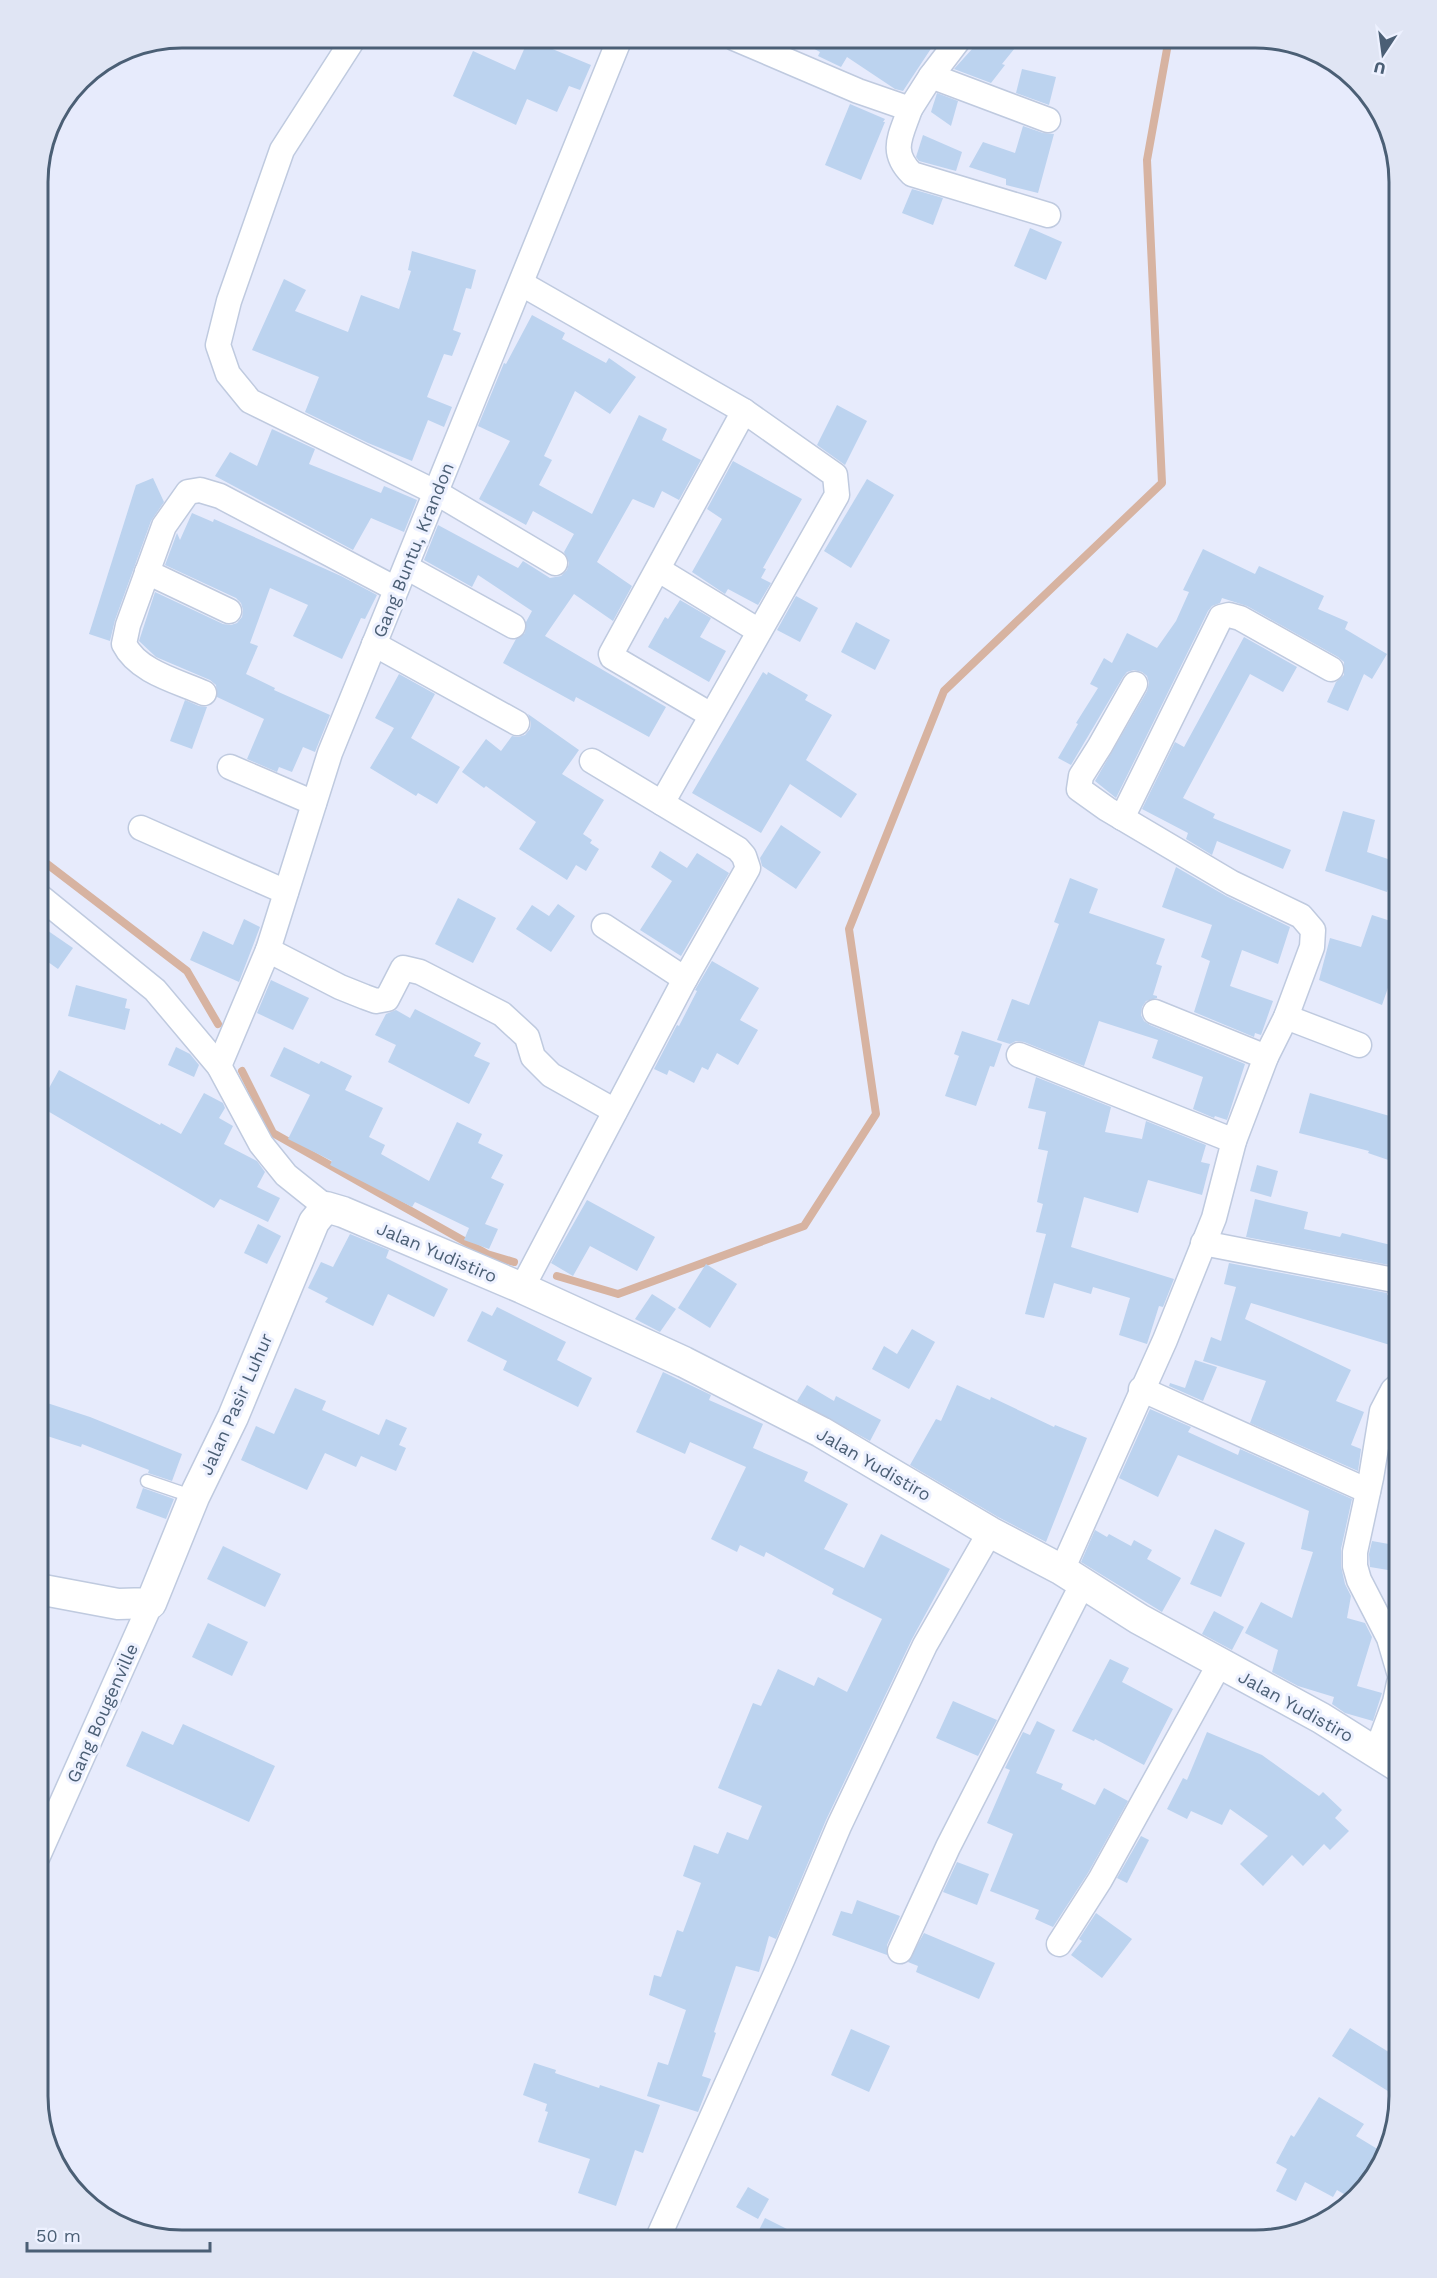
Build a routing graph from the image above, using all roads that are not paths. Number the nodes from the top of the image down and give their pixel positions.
1 (348, 48) edge
2 (616, 48) edge
3 (757, 48) edge
4 (952, 48) edge
5 (931, 76) junction
6 (910, 108) junction
7 (1048, 120) dead end
8 (1048, 214) dead end
9 (522, 284) junction
10 (744, 411) junction
11 (437, 493) junction
12 (555, 563) dead end
13 (406, 567) junction
14 (658, 570) junction
15 (147, 572) junction
16 (396, 589) junction
17 (230, 610) dead end
18 (513, 626) dead end
19 (759, 631) junction
20 (374, 644) junction
21 (1331, 669) dead end
22 (1135, 684) dead end
23 (204, 693) dead end
24 (711, 715) junction
25 (517, 723) dead end
26 (592, 761) dead end
27 (230, 767) dead end
28 (314, 803) junction
29 (662, 803) junction
30 (1122, 818) junction
31 (141, 828) dead end
32 (286, 892) junction
33 (48, 903) edge
34 (604, 926) dead end
35 (268, 950) junction
36 (685, 979) junction
37 (1155, 1012) dead end
38 (1286, 1017) junction
39 (1359, 1045) dead end
40 (1019, 1055) dead end
41 (1266, 1057) junction
42 (219, 1066) junction
43 (615, 1111) junction
44 (1234, 1141) junction
45 (326, 1207) junction
46 (1203, 1243) junction
47 (1389, 1279) edge
48 (522, 1288) junction
49 (1141, 1389) junction
50 (1389, 1398) edge
51 (147, 1481) dead end
52 (1368, 1491) junction
53 (194, 1497) junction
54 (990, 1532) junction
55 (1072, 1576) junction
56 (48, 1591) edge
57 (151, 1603) junction
58 (1389, 1638) edge
59 (1220, 1663) junction
60 (1388, 1759) edge
61 (48, 1834) edge
62 (1059, 1944) dead end
63 (900, 1951) dead end
64 (662, 2230) edge

1 - 11 street
2 - 9 street, Gang Buntu, Krandon
3 - 6 street
4 - 5 street
5 - 6 street
5 - 7 street
6 - 8 street
9 - 10 street
9 - 11 street, Gang Buntu, Krandon
10 - 14 street
10 - 19 street
11 - 12 street
11 - 13 street, Gang Buntu, Krandon
13 - 16 street, Gang Buntu, Krandon
13 - 18 street
14 - 19 street
14 - 24 street
15 - 16 street
15 - 17 street
15 - 23 street
16 - 20 street, Gang Buntu, Krandon
19 - 24 street
20 - 25 street
20 - 28 street, Gang Buntu, Krandon
21 - 30 street
22 - 30 street
24 - 29 street
26 - 29 street
27 - 28 street
28 - 32 street, Gang Buntu, Krandon
29 - 36 street
30 - 38 street
31 - 32 street
32 - 35 street, Gang Buntu, Krandon
33 - 42 street
34 - 36 street
35 - 42 street, Gang Buntu, Krandon
35 - 43 street
36 - 43 street
37 - 41 street
38 - 39 street
38 - 41 street
40 - 44 street
41 - 44 street
42 - 45 street
43 - 48 street
44 - 46 street
45 - 48 street, Jalan Yudistiro
45 - 53 street, Jalan Pasir Luhur
46 - 47 street
46 - 49 street
48 - 54 street, Jalan Yudistiro
49 - 52 street
49 - 55 street
50 - 52 street
51 - 53 lane
52 - 58 street
53 - 57 street, Jalan Pasir Luhur
54 - 55 street, Jalan Yudistiro
54 - 64 street
55 - 59 street, Jalan Yudistiro
55 - 63 street
56 - 57 street
57 - 61 street, Gang Bougenville
59 - 60 street, Jalan Yudistiro
59 - 62 street

